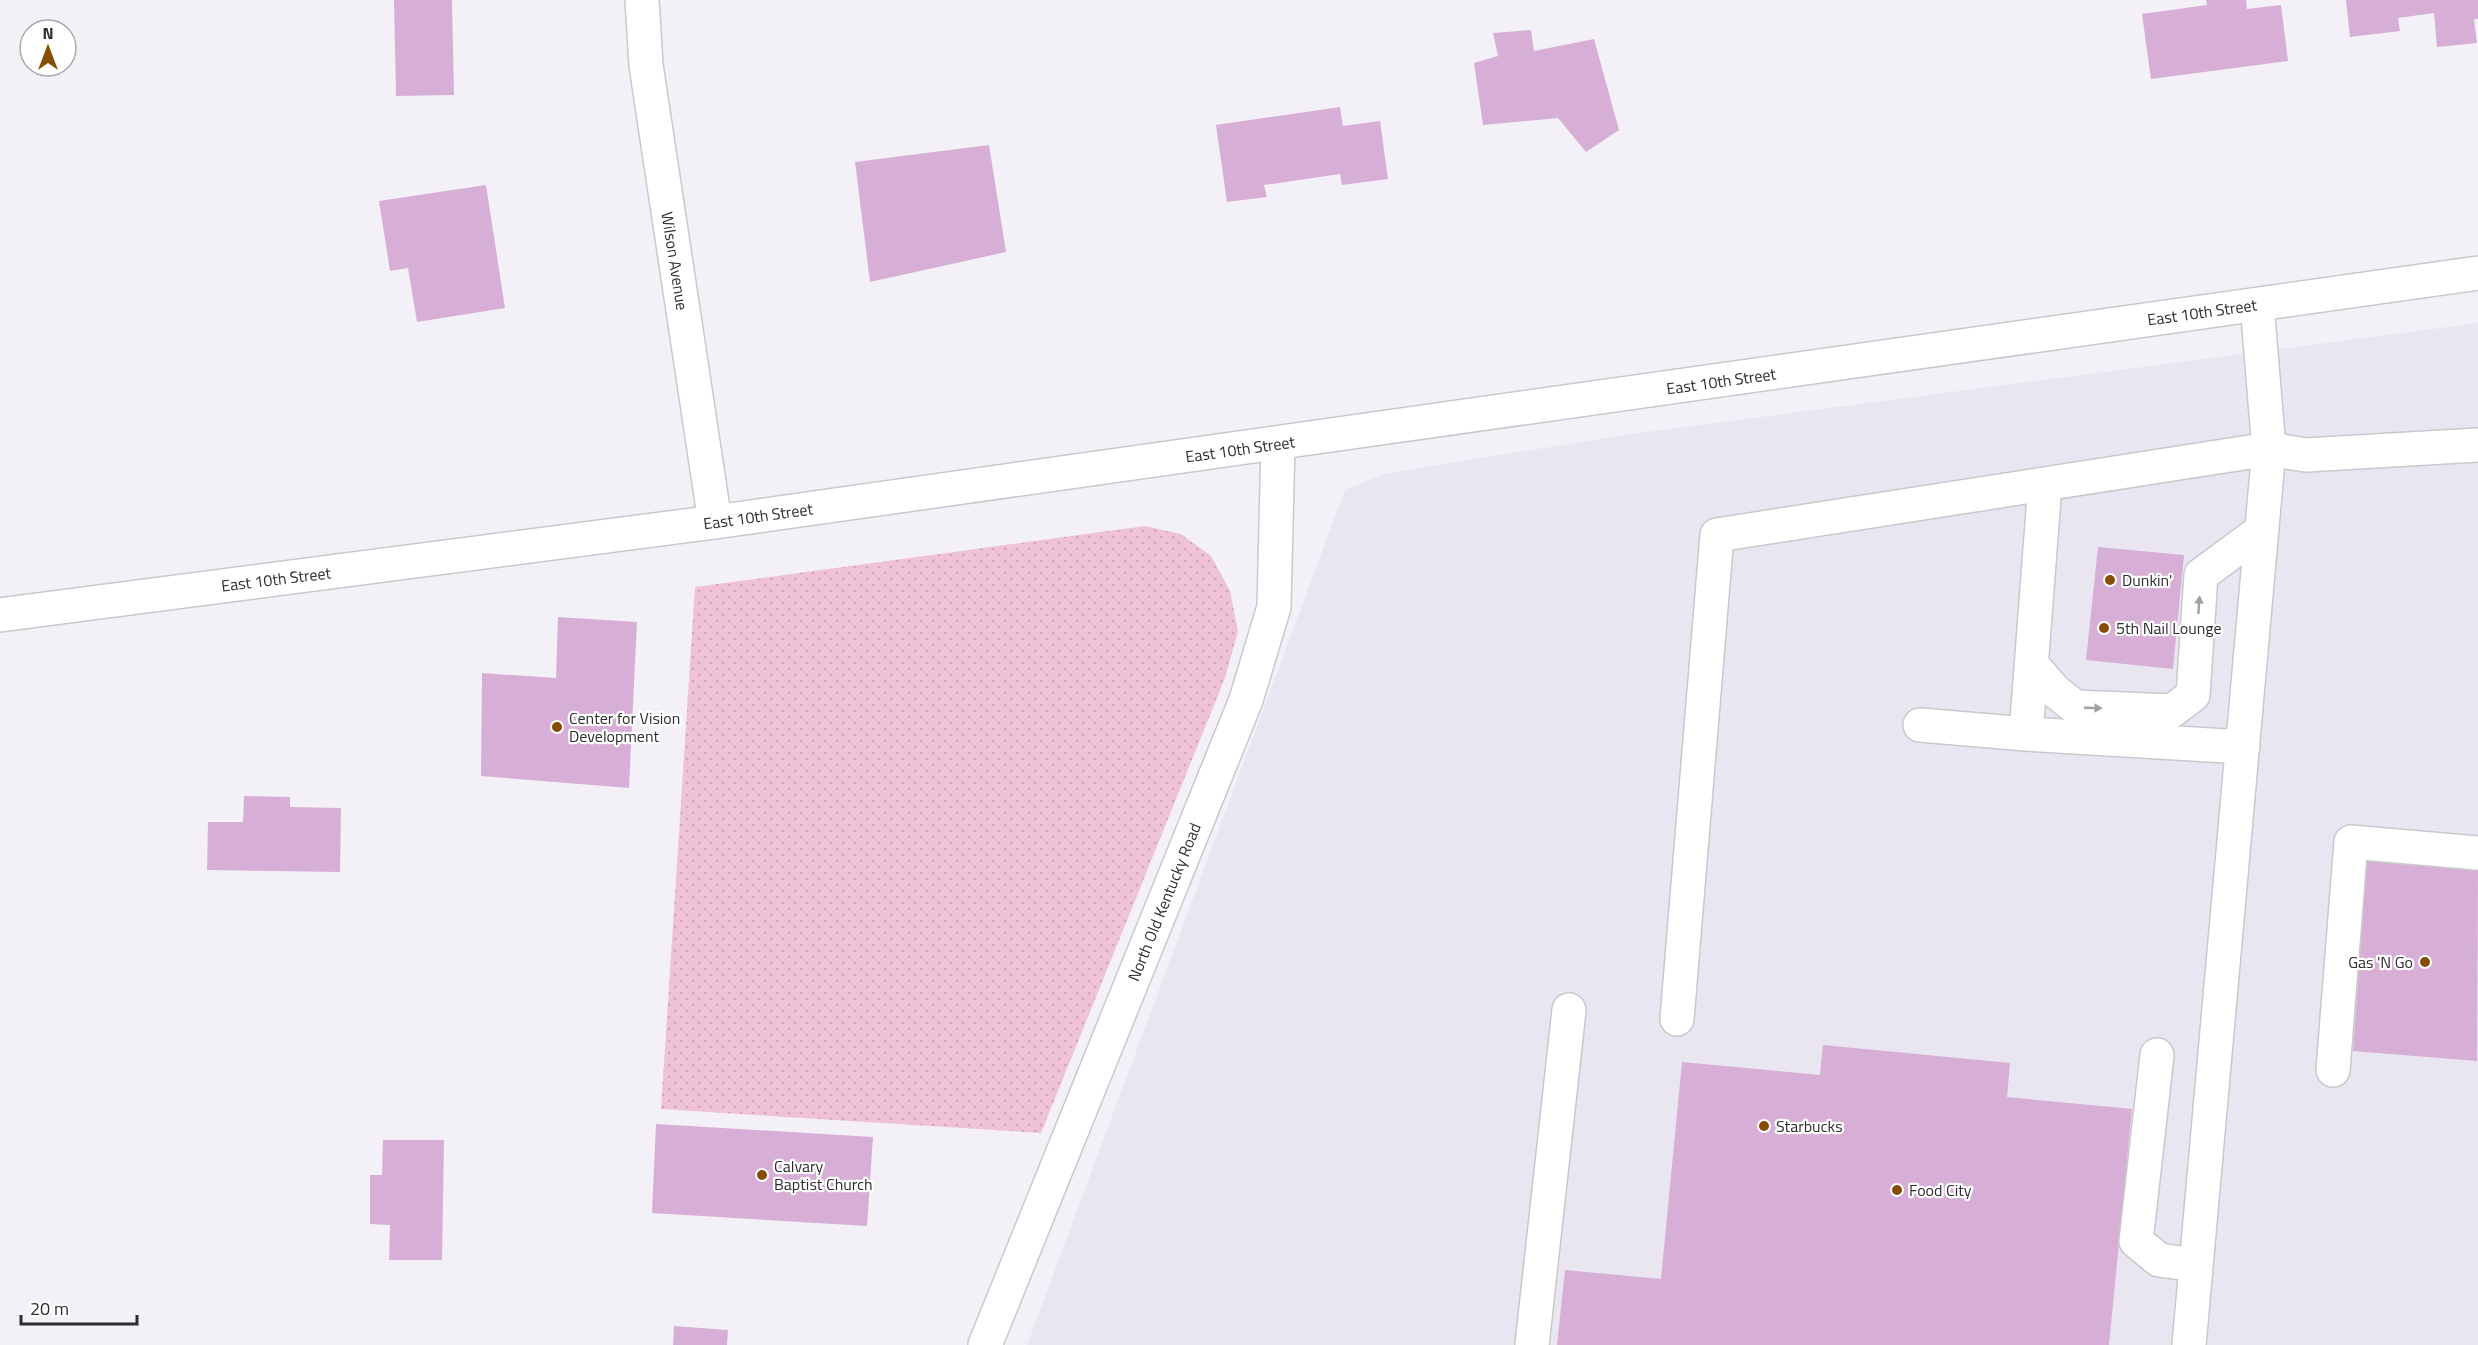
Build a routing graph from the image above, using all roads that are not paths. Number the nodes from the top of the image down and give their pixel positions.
1 (642, 0) edge
2 (2478, 273) edge
3 (2257, 305) junction
4 (1278, 444) junction
5 (2478, 445) edge
6 (2269, 449) junction
7 (2045, 484) junction
8 (715, 522) junction
9 (2262, 530) junction
10 (0, 615) edge
11 (2032, 665) junction
12 (1920, 725) dead end
13 (2026, 734) junction
14 (2243, 747) junction
15 (2478, 853) edge
16 (1569, 1010) dead end
17 (1677, 1019) dead end
18 (2157, 1055) dead end
19 (2333, 1070) dead end
20 (2196, 1265) junction
21 (985, 1345) edge
22 (1532, 1345) edge
23 (2189, 1345) edge

1 - 8 main road, Wilson Avenue
2 - 3 main road, East 10th Street
3 - 4 main road, East 10th Street
3 - 6 main road
4 - 8 main road, East 10th Street
4 - 21 main road, North Old Kentucky Road
5 - 6 main road
6 - 7 main road
6 - 9 main road
7 - 11 main road
7 - 17 main road
8 - 10 main road, East 10th Street
11 -> 9 main road
9 - 14 main road
11 - 13 main road
12 - 13 main road
13 - 14 main road
14 - 20 main road
15 - 19 main road
16 - 22 main road
18 - 20 main road
20 - 23 main road

